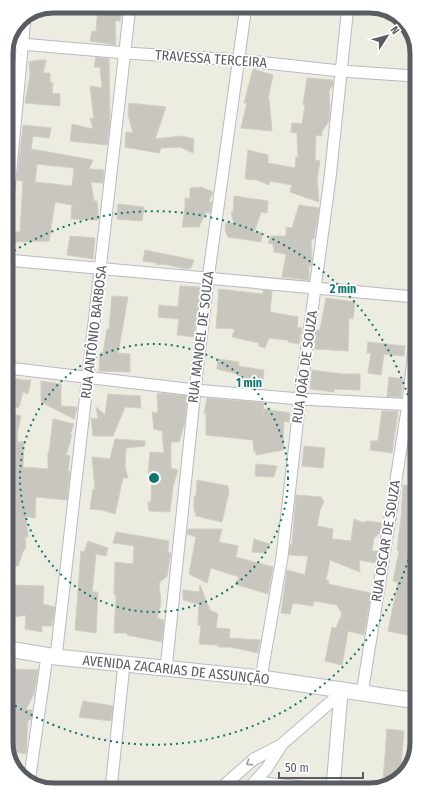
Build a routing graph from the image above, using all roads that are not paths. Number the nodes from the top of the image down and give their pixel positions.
1 (129, 13) edge
2 (245, 13) edge
3 (347, 13) edge
4 (24, 26) edge
5 (14, 43) edge
6 (21, 44) junction
7 (126, 53) junction
8 (239, 60) junction
9 (340, 71) junction
10 (410, 76) edge
11 (13, 140) edge
12 (13, 261) edge
13 (101, 269) junction
14 (208, 279) junction
15 (315, 288) junction
16 (410, 297) edge
17 (13, 369) edge
18 (88, 377) junction
19 (195, 390) junction
20 (300, 399) junction
21 (410, 405) edge
22 (410, 411) edge
23 (13, 650) edge
24 (52, 656) junction
25 (124, 664) junction
26 (166, 669) junction
27 (261, 678) junction
28 (342, 692) junction
29 (362, 694) junction
30 (410, 700) edge
31 (281, 745) junction
32 (30, 775) edge
33 (112, 783) edge
34 (227, 783) edge
35 (254, 783) edge
36 (333, 783) edge

1 - 7 street, RUA ANTÔNIO BARBOSA
2 - 8 street, RUA MANOEL DE SOUZA
3 - 9 street, RUA JOÃO DE SOUZA
4 - 6 street
5 - 6 street, TRAVESSA TERCEIRA
6 - 7 street, TRAVESSA TERCEIRA
6 - 11 street
7 - 8 street, TRAVESSA TERCEIRA
7 - 13 street, RUA ANTÔNIO BARBOSA
8 - 9 street, TRAVESSA TERCEIRA
8 - 14 street, RUA MANOEL DE SOUZA
9 - 10 street, TRAVESSA TERCEIRA
9 - 15 street, RUA JOÃO DE SOUZA
12 - 13 street
13 - 14 street
13 - 18 street, RUA ANTÔNIO BARBOSA
14 - 15 street
14 - 19 street, RUA MANOEL DE SOUZA
15 - 16 street
15 - 20 street, RUA JOÃO DE SOUZA
17 - 18 street
18 - 19 street
18 - 24 street, RUA ANTÔNIO BARBOSA
19 - 20 street
19 - 26 street, RUA MANOEL DE SOUZA
20 - 21 street
20 - 27 street, RUA JOÃO DE SOUZA
22 - 29 street, RUA OSCAR DE SOUZA
23 - 24 main road, AVENIDA ZACARIAS DE ASSUNÇÃO
24 - 25 main road, AVENIDA ZACARIAS DE ASSUNÇÃO
24 - 32 street, RUA ANTÔNIO BARBOSA
25 - 26 main road, AVENIDA ZACARIAS DE ASSUNÇÃO
25 - 33 street
26 - 27 main road, AVENIDA ZACARIAS DE ASSUNÇÃO
27 - 28 main road, AVENIDA ZACARIAS DE ASSUNÇÃO
28 - 29 main road, AVENIDA ZACARIAS DE ASSUNÇÃO
28 - 31 street
28 - 36 street
29 - 30 main road, AVENIDA ZACARIAS DE ASSUNÇÃO
31 -> 34 street
31 - 35 street

